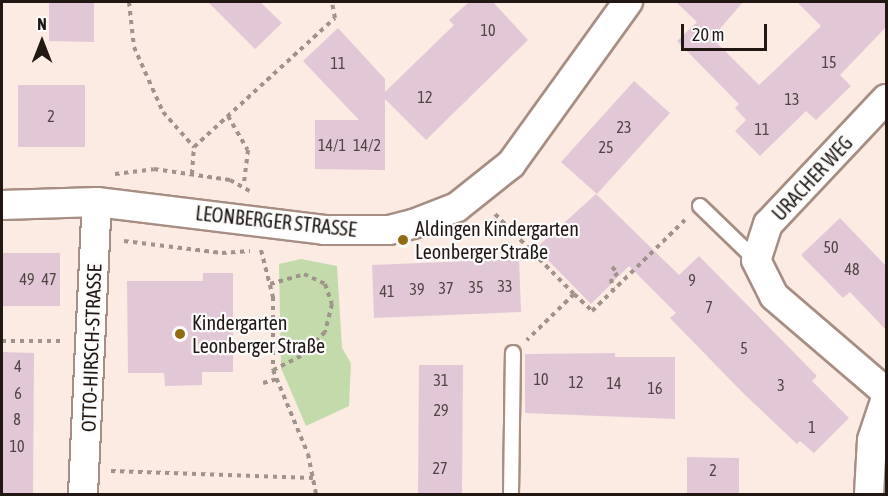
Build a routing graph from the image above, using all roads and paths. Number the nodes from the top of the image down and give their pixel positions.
1 (129, 2) edge
2 (332, 2) edge
3 (628, 2) edge
4 (886, 99) edge
5 (228, 116) junction
6 (194, 147) junction
7 (244, 185) junction
8 (476, 194) junction
9 (259, 198) dead end
10 (98, 201) junction
11 (2, 205) edge
12 (700, 206) joint
13 (96, 239) junction
14 (756, 260) junction
15 (612, 267) dead end
16 (270, 284) junction
17 (613, 290) junction
18 (574, 294) junction
19 (2, 341) edge
20 (43, 341) dead end
21 (513, 353) joint
22 (273, 370) junction
23 (277, 379) junction
24 (263, 383) dead end
25 (886, 392) edge
26 (886, 398) edge
27 (313, 478) junction
28 (84, 483) edge
29 (316, 495) edge
30 (512, 495) edge
31 (868, 495) edge

1 - 6 path
2 - 5 path
3 - 8 street, LEONBERGER STRASSE
4 - 14 street, URACHER WEG
5 - 6 path
5 - 7 path
6 - 7 path
7 - 9 path
8 - 10 street, LEONBERGER STRASSE
8 - 18 path
10 - 11 street, LEONBERGER STRASSE
10 - 13 street, OTTO-HIRSCH-STRASSE
12 - 14 lane
12 - 17 path
13 - 16 path
13 - 28 street, OTTO-HIRSCH-STRASSE
14 - 25 street
15 - 17 path
16 - 22 path
16 - 22 path
17 - 18 path
18 - 21 path
19 - 20 path
21 - 30 lane
22 - 23 path
23 - 24 path
23 - 27 path
26 - 31 street
27 - 28 path
27 - 29 path

